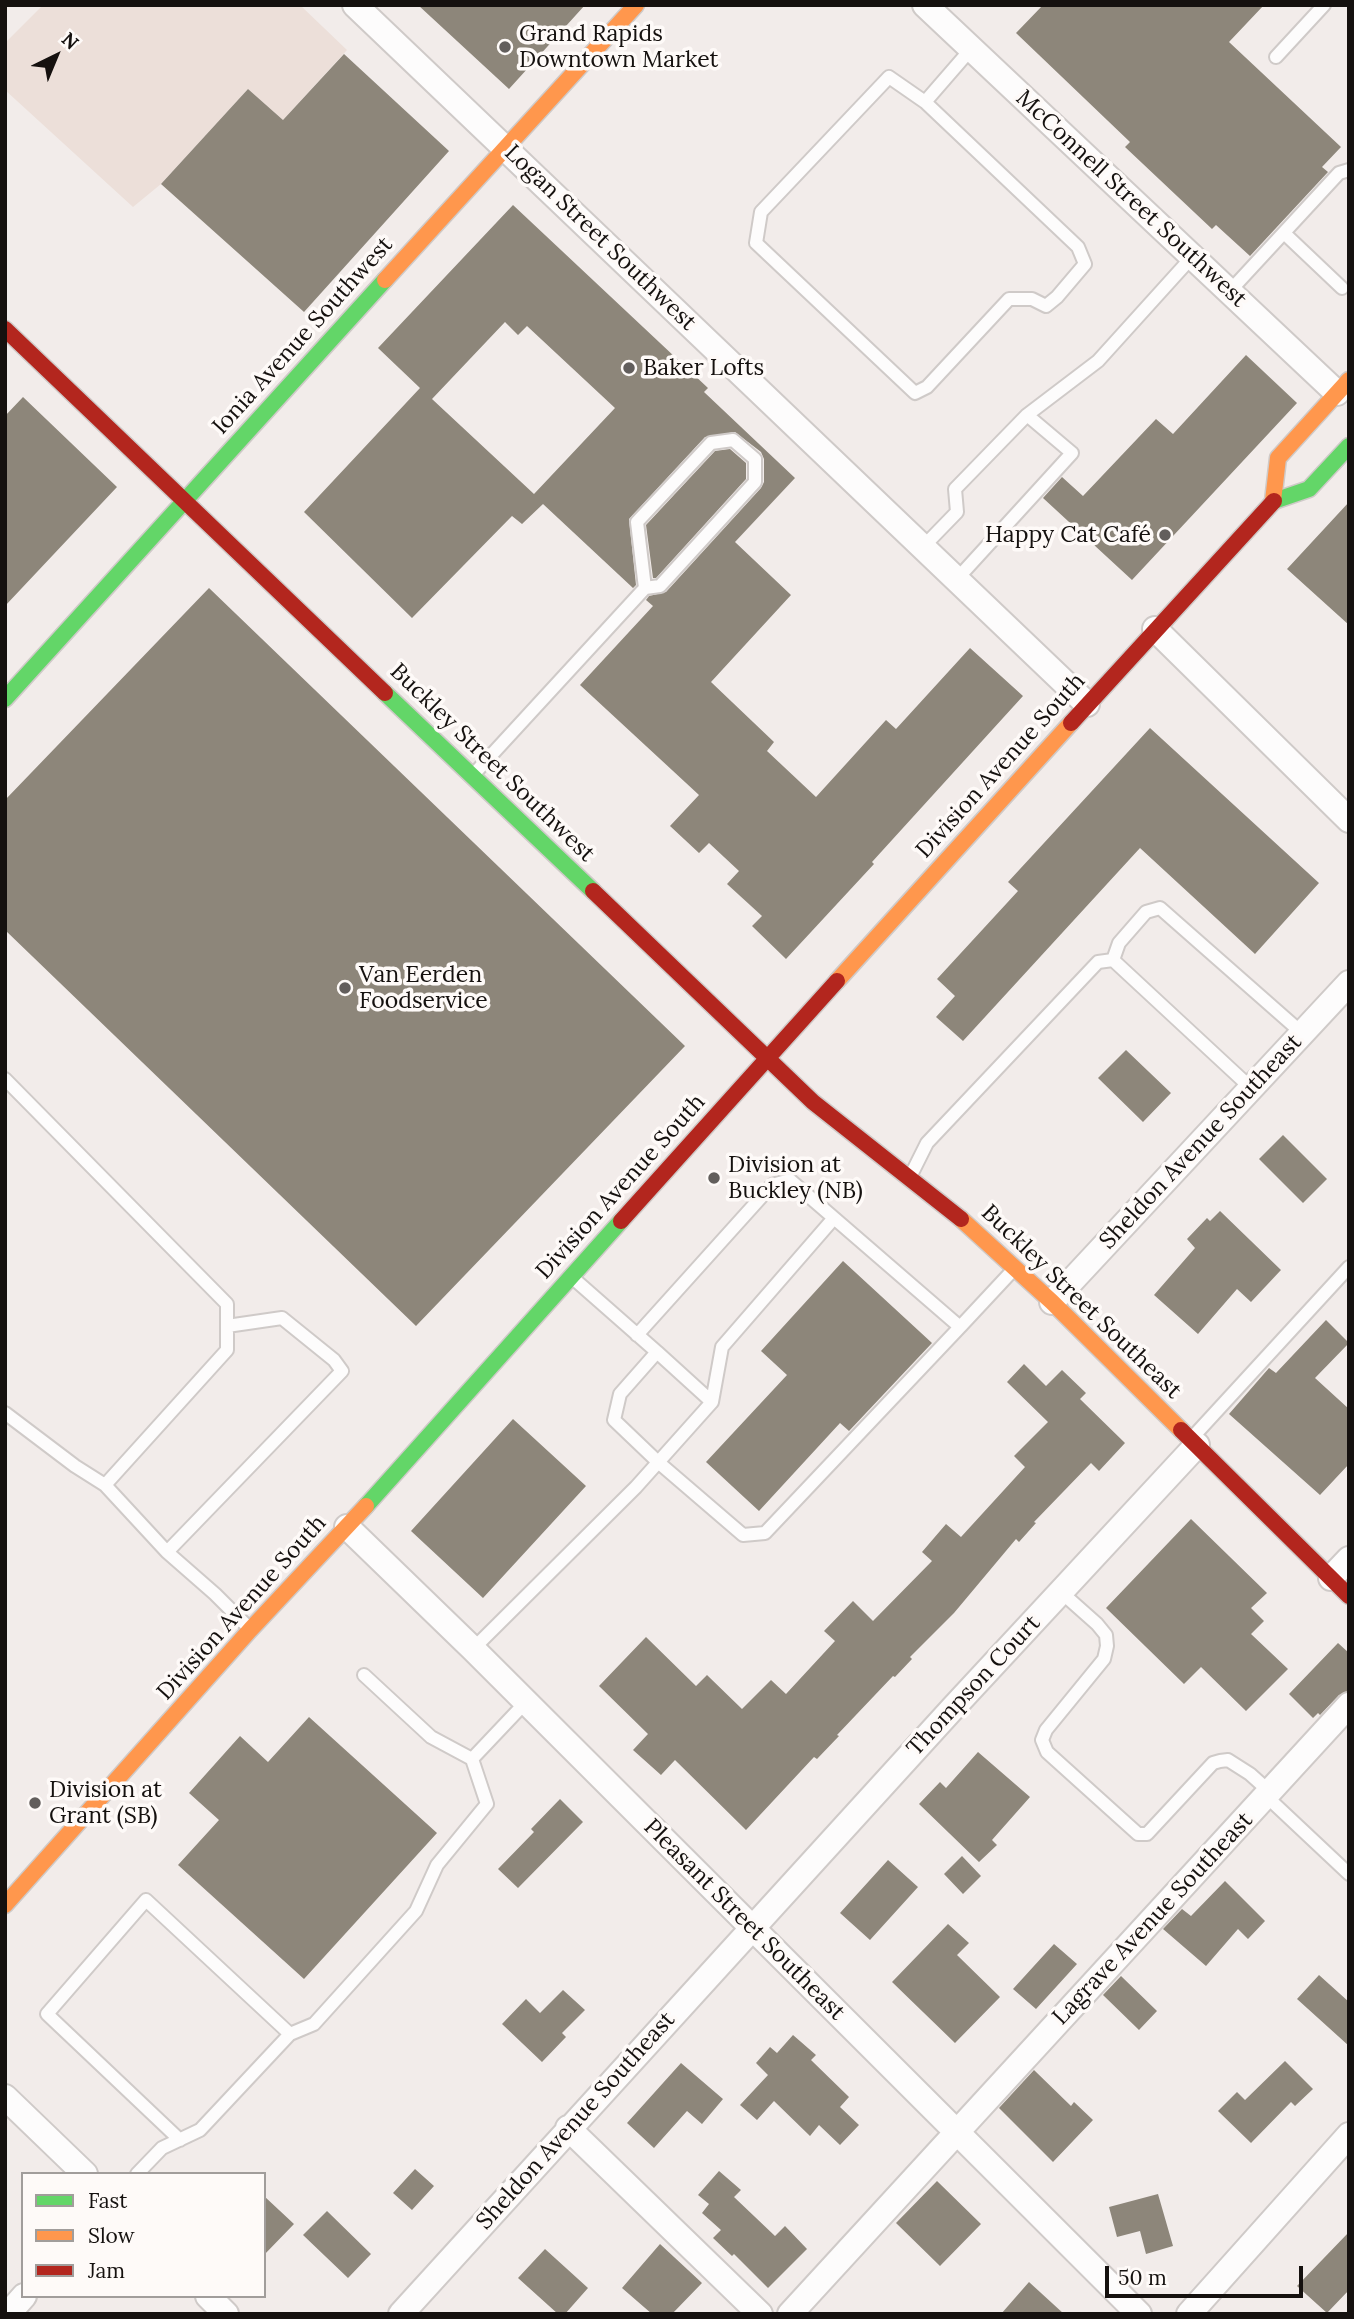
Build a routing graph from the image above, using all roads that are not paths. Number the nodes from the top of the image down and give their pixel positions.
1 (355, 5) edge
2 (636, 5) edge
3 (1324, 5) edge
4 (932, 8) edge
5 (971, 49) junction
6 (1276, 57) dead end
7 (925, 102) junction
8 (505, 146) junction
9 (1349, 170) edge
10 (1284, 233) junction
11 (1192, 257) junction
12 (1342, 288) dead end
13 (1229, 292) junction
14 (5, 329) edge
15 (1343, 386) edge
16 (1027, 415) junction
17 (1349, 446) edge
18 (185, 501) junction
19 (1273, 501) junction
20 (923, 547) junction
21 (957, 579) junction
22 (645, 588) junction
23 (1155, 629) junction
24 (5, 699) edge
25 (1087, 704) junction
26 (472, 775) junction
27 (1349, 820) edge
28 (1113, 960) junction
29 (1349, 983) edge
30 (1302, 1033) junction
31 (768, 1057) junction
32 (5, 1079) edge
33 (1251, 1088) junction
34 (910, 1178) junction
35 (834, 1218) junction
36 (1349, 1267) edge
37 (1015, 1268) junction
38 (572, 1277) junction
39 (1052, 1302) junction
40 (227, 1326) junction
41 (960, 1327) junction
42 (637, 1335) junction
43 (657, 1352) junction
44 (712, 1402) junction
45 (5, 1413) edge
46 (1194, 1442) junction
47 (658, 1462) junction
48 (105, 1485) junction
49 (347, 1527) junction
50 (167, 1552) junction
51 (1349, 1559) edge
52 (1331, 1578) junction
53 (1061, 1592) junction
54 (1349, 1596) edge
55 (250, 1630) junction
56 (473, 1649) junction
57 (364, 1675) dead end
58 (525, 1703) junction
59 (1349, 1705) edge
60 (472, 1759) junction
61 (1268, 1794) junction
62 (1349, 1874) edge
63 (11, 1888) edge
64 (752, 1928) junction
65 (290, 2034) junction
66 (5, 2097) edge
67 (568, 2128) junction
68 (957, 2131) junction
69 (1349, 2135) edge
70 (180, 2140) junction
71 (83, 2172) edge
72 (138, 2172) edge
73 (22, 2298) edge
74 (210, 2298) edge
75 (8, 2314) edge
76 (226, 2314) edge
77 (401, 2314) edge
78 (760, 2314) edge
79 (790, 2314) edge
80 (1139, 2314) edge
81 (1189, 2314) edge

1 - 8 street, Logan Street Southwest
2 - 8 street, Ionia Avenue Southwest
3 - 6 lane
4 - 5 street, McConnell Street Southwest
5 - 7 lane
5 - 11 street, McConnell Street Southwest
7 - 7 lane
8 - 18 street, Ionia Avenue Southwest
8 - 20 street, Logan Street Southwest
9 - 10 lane
10 - 12 lane
10 - 13 lane
11 - 13 street, McConnell Street Southwest
11 - 16 lane
13 - 15 street, McConnell Street Southwest
14 - 18 street, Buckley Street Southwest
15 - 19 street
16 - 20 lane
16 - 21 lane
17 - 19 street, Division Avenue South
18 - 24 street, Ionia Avenue Southwest
18 - 26 street, Buckley Street Southwest
19 - 23 street, Division Avenue South
20 - 21 street, Logan Street Southwest
21 - 25 street, Logan Street Southwest
22 - 22 lane
22 - 26 lane
23 - 25 street, Division Avenue South
23 - 27 street
25 - 31 street, Division Avenue South
26 - 31 street, Buckley Street Southwest
28 - 30 lane
28 - 33 lane
28 - 34 lane
29 - 30 street, Sheldon Avenue Southeast
30 - 33 street, Sheldon Avenue Southeast
31 - 34 street, Buckley Street Southeast
31 - 38 street, Division Avenue South
32 - 40 lane
33 - 39 street, Sheldon Avenue Southeast
34 - 37 street, Buckley Street Southeast
35 - 41 lane
35 - 42 lane
35 - 44 lane
36 - 46 lane
37 - 39 street, Buckley Street Southeast
37 - 41 lane
38 - 42 lane
38 - 49 street, Division Avenue South
39 - 46 street, Buckley Street Southeast
40 - 48 lane
40 - 50 lane
41 - 47 lane
42 - 43 lane
43 - 44 lane
43 - 47 lane
44 - 47 lane
45 - 48 lane
46 - 52 street, Buckley Street Southeast
46 - 53 street, Thompson Court
47 - 56 lane
48 - 50 lane
49 - 55 street, Division Avenue South
49 - 56 street, Pleasant Street Southeast
50 - 55 lane
51 - 52 street
52 - 54 street, Buckley Street Southeast
53 - 61 lane
53 - 64 street, Thompson Court
55 - 63 street, Division Avenue South
56 - 58 street, Pleasant Street Southeast
57 - 60 lane
58 - 60 lane
58 - 64 street, Pleasant Street Southeast
59 - 61 street, Lagrave Avenue Southeast
60 - 65 lane
61 - 62 lane
61 - 68 street, Lagrave Avenue Southeast
64 - 67 street, Sheldon Avenue Southeast
64 - 68 street, Pleasant Street Southeast
65 - 70 lane
65 - 70 lane
66 - 71 street
67 - 77 street, Sheldon Avenue Southeast
67 - 78 street
68 - 79 street, Lagrave Avenue Southeast
68 - 80 street, Pleasant Street Southeast
69 - 81 street
70 - 72 lane
73 - 75 street
74 - 76 street

